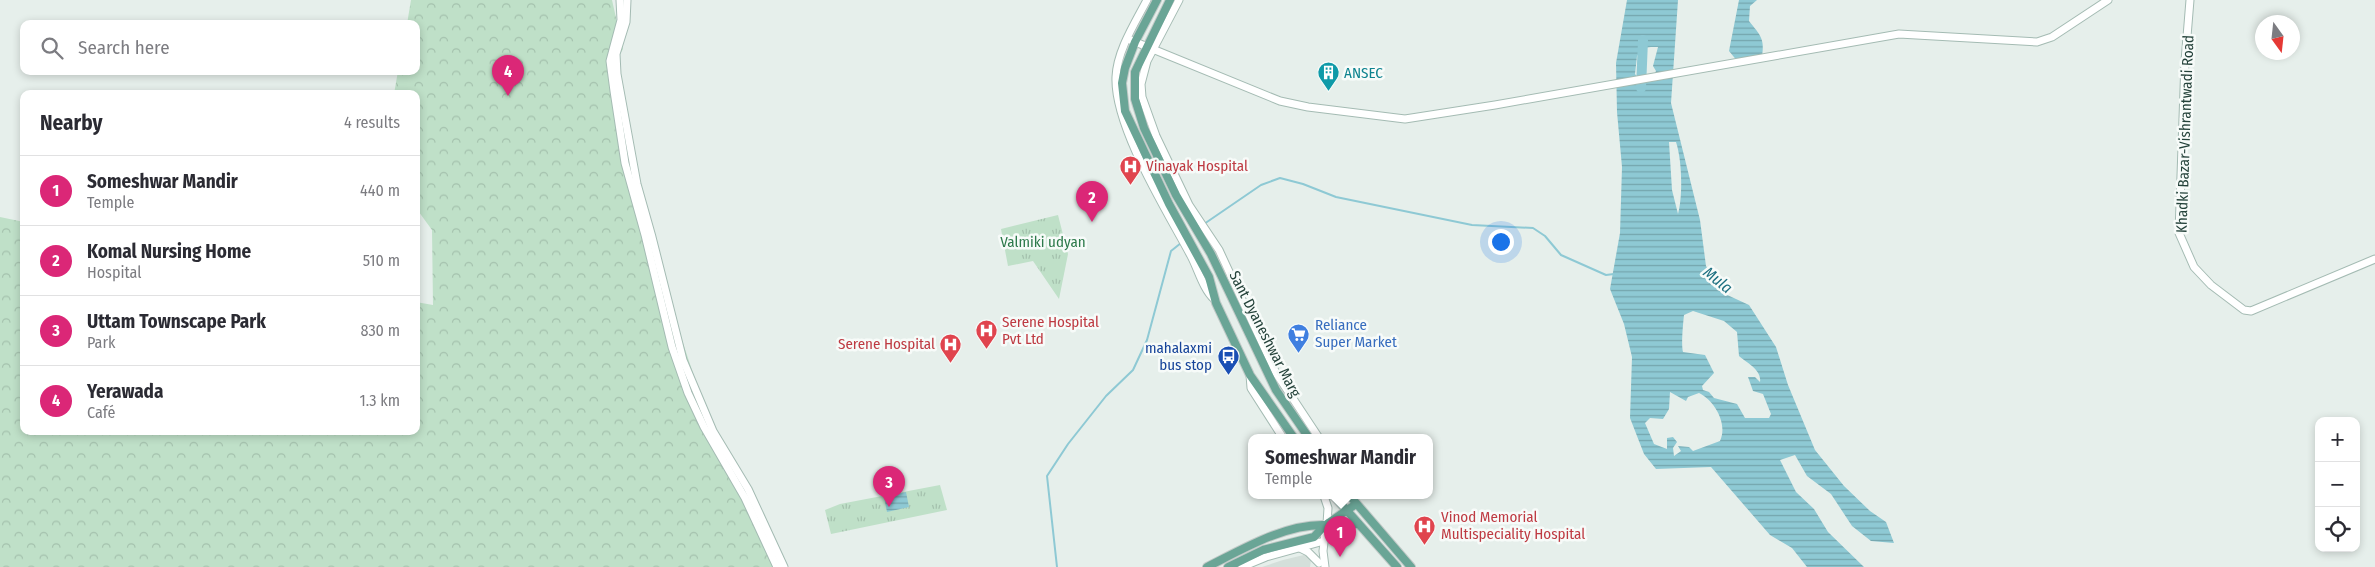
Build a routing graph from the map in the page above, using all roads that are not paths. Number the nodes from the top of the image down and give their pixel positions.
1 (620, 0) edge
2 (627, 0) edge
3 (1147, 0) edge
4 (1157, 0) edge
5 (1170, 0) edge
6 (1179, 0) edge
7 (2108, 0) edge
8 (2190, 0) edge
9 (1132, 40) junction
10 (1149, 49) junction
11 (1193, 218) junction
12 (1178, 228) junction
13 (2375, 259) edge
14 (1250, 375) junction
15 (1280, 434) edge
16 (1291, 434) edge
17 (1306, 434) edge
18 (1316, 434) edge
19 (1325, 499) edge
20 (1336, 499) edge
21 (1352, 499) edge
22 (1356, 504) junction
23 (1345, 511) junction
24 (1327, 524) junction
25 (1358, 524) junction
26 (1324, 541) junction
27 (1299, 548) junction
28 (1321, 566) edge
29 (776, 567) edge
30 (784, 567) edge
31 (1206, 567) edge
32 (1228, 567) edge
33 (1242, 567) edge
34 (1397, 567) edge
35 (1411, 567) edge

1 - 29 street
2 - 30 street
3 - 9 street
4 - 9 main road
5 - 10 main road
6 - 10 street
7 - 10 street
8 - 13 street, Khadki Bazar-Vishrantwadi Road
9 - 10 street
9 - 12 main road
9 - 12 street
10 - 11 main road
11 - 17 main road, Sant Dyaneshwar Marg
11 - 18 street
12 - 14 main road, Sant Dyaneshwar Marg
14 - 15 street
14 - 16 main road, Sant Dyaneshwar Marg
19 - 24 street
20 - 23 main road
21 - 22 main road
22 - 23 main road
22 - 35 main road
23 - 24 main road
23 - 25 main road
24 - 25 main road
24 - 26 street
24 - 31 main road
24 - 32 main road
25 - 34 main road
26 - 27 street
26 - 28 street
27 - 28 street
27 - 33 street

